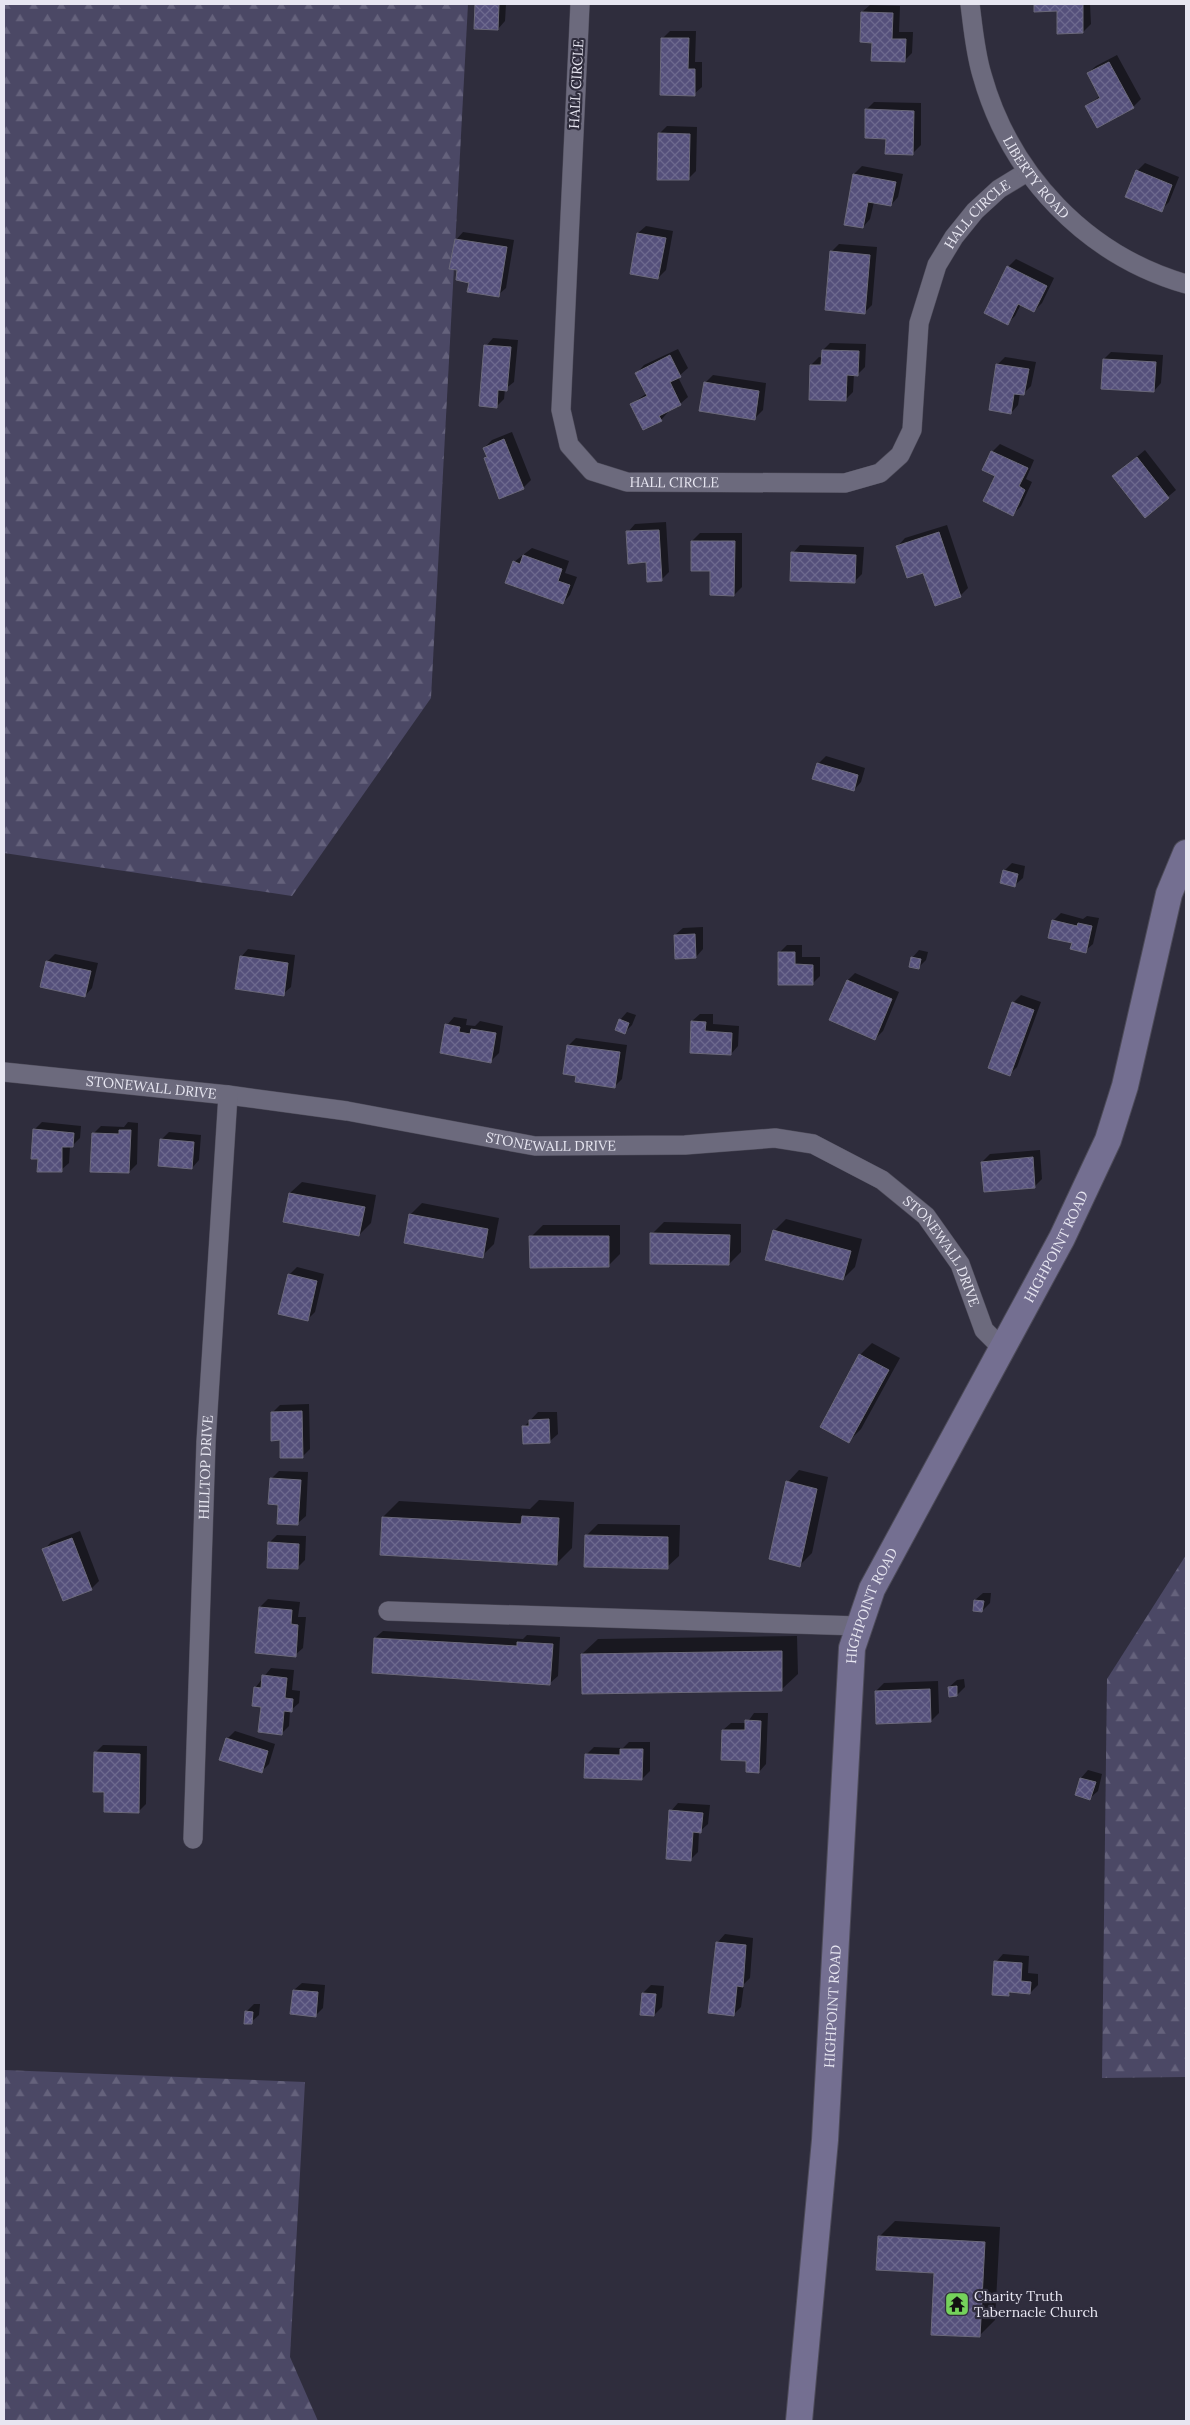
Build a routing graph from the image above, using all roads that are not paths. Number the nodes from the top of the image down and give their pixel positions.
1 (580, 4) edge
2 (970, 4) edge
3 (1027, 172) junction
4 (1186, 284) edge
5 (1186, 853) edge
6 (4, 1072) edge
7 (228, 1095) junction
8 (1002, 1348) junction
9 (388, 1611) dead end
10 (859, 1626) junction
11 (193, 1839) dead end
12 (799, 2421) edge

1 - 3 street, HALL CIRCLE
2 - 3 street, LIBERTY ROAD
3 - 4 street, LIBERTY ROAD
5 - 8 street, HIGHPOINT ROAD
6 - 7 street, STONEWALL DRIVE
7 - 8 street, STONEWALL DRIVE
7 - 11 street, HILLTOP DRIVE
8 - 10 street, HIGHPOINT ROAD
9 - 10 street
10 - 12 street, HIGHPOINT ROAD

